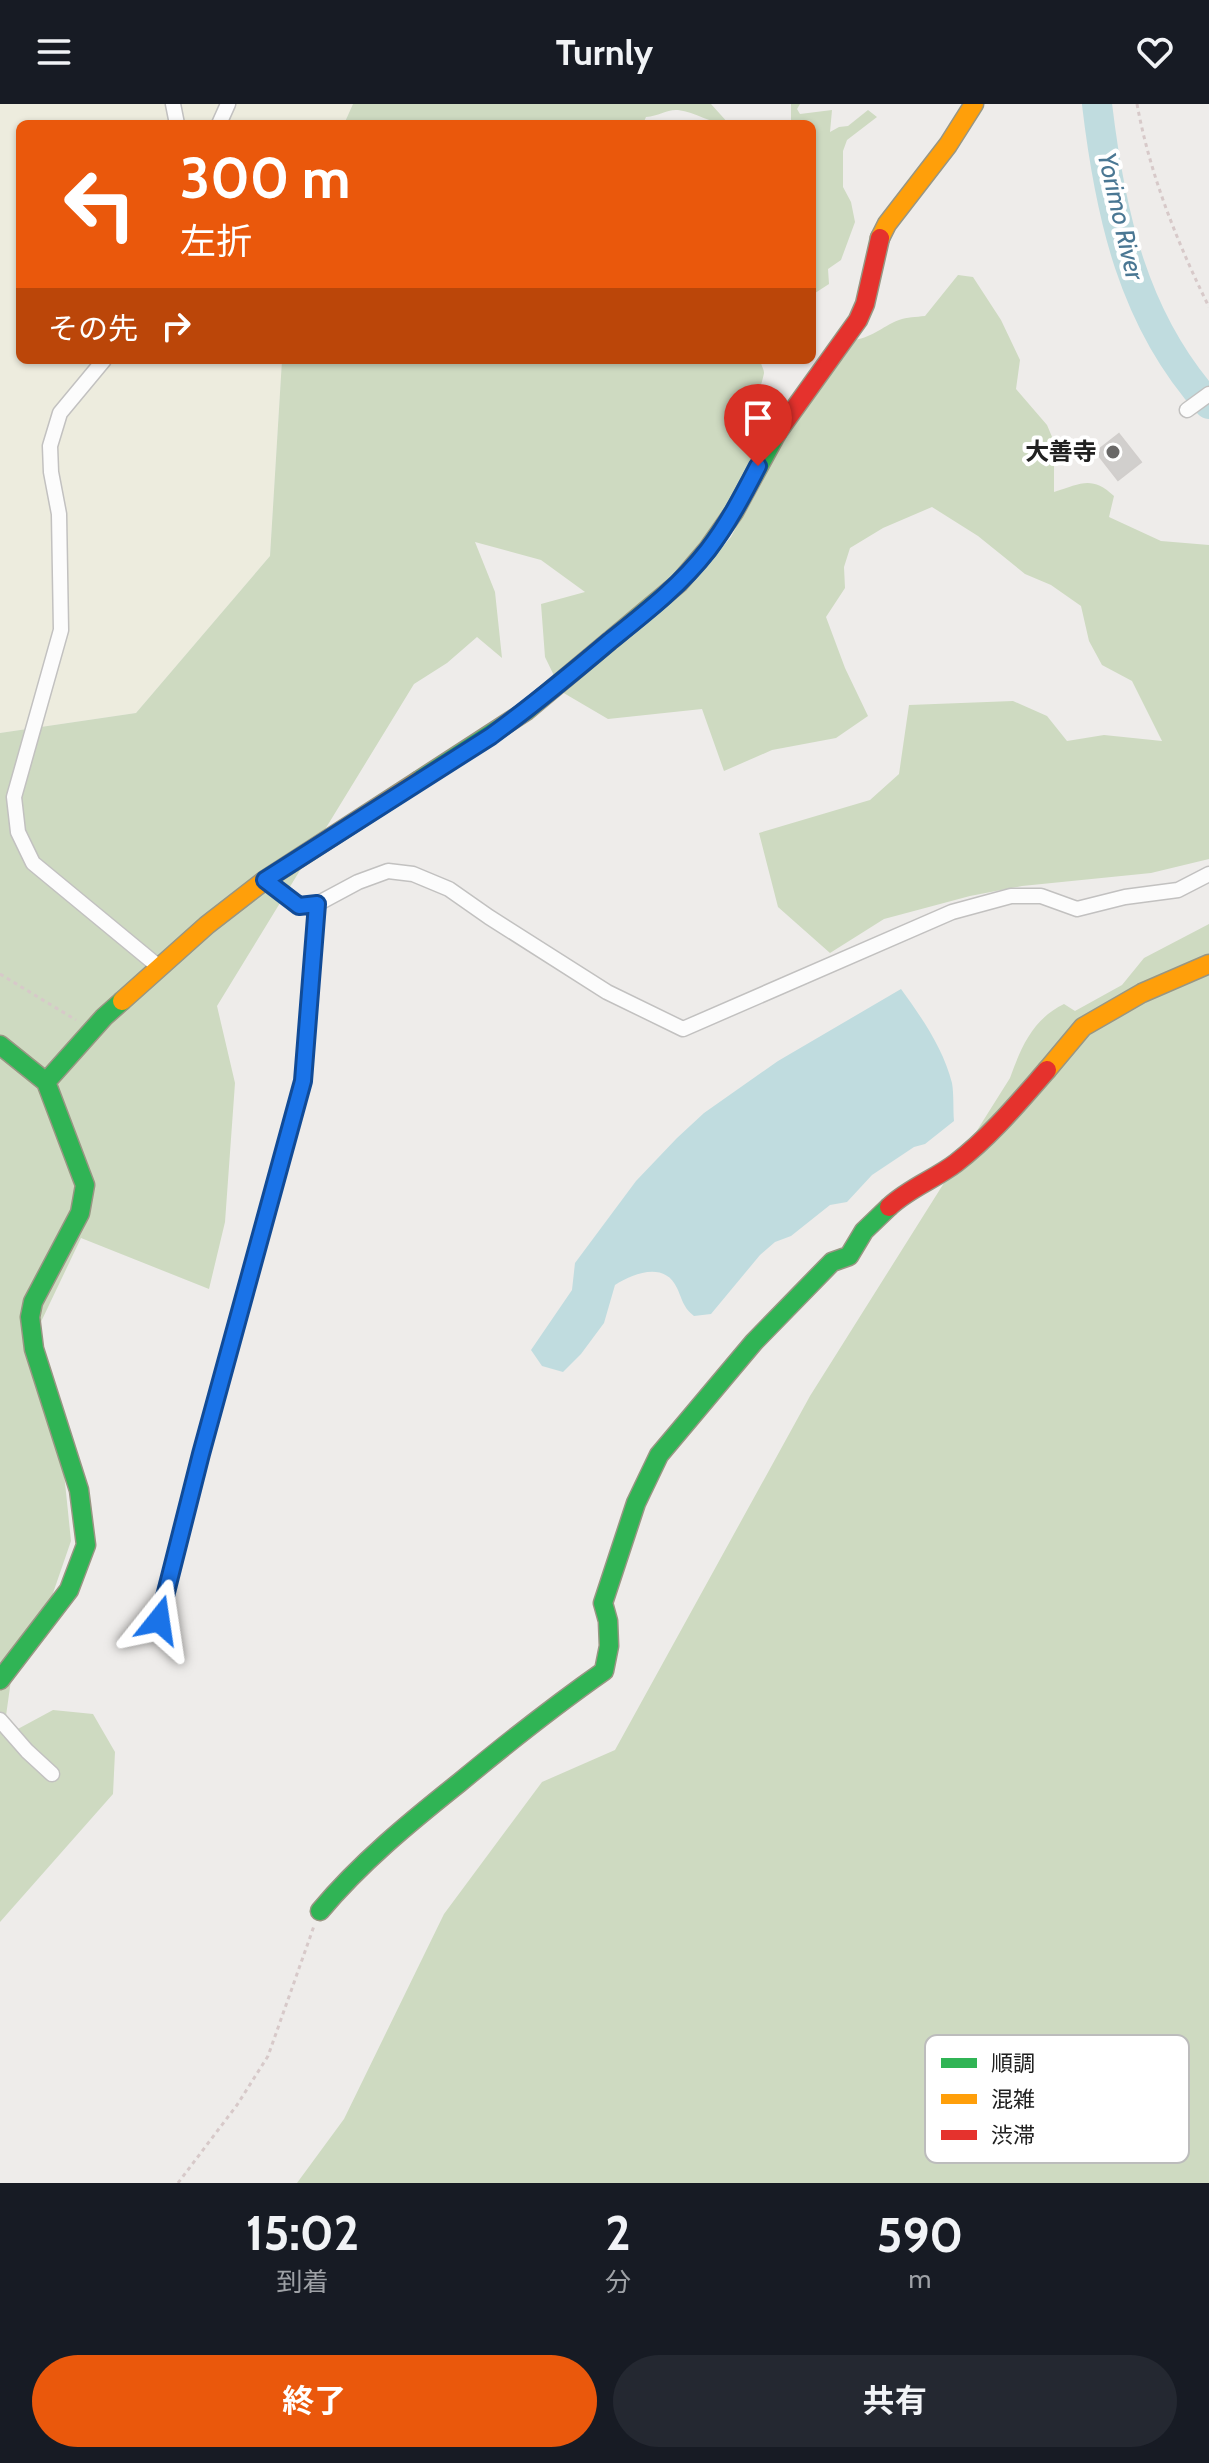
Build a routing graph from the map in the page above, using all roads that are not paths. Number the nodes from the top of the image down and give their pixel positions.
1 (974, 104) edge
2 (101, 364) edge
3 (1209, 394) edge
4 (1187, 410) dead end
5 (1209, 874) edge
6 (265, 880) junction
7 (317, 904) junction
8 (1209, 964) edge
9 (159, 967) junction
10 (0, 1045) edge
11 (46, 1082) junction
12 (159, 1620) dead end
13 (0, 1680) edge
14 (0, 1720) edge
15 (52, 1774) dead end
16 (320, 1911) road end

1 - 6 street
2 - 9 street
3 - 4 street
5 - 7 street
6 - 7 street
6 - 9 street
7 - 12 street
8 - 16 street
9 - 11 street
10 - 11 street
11 - 13 street
14 - 15 street

